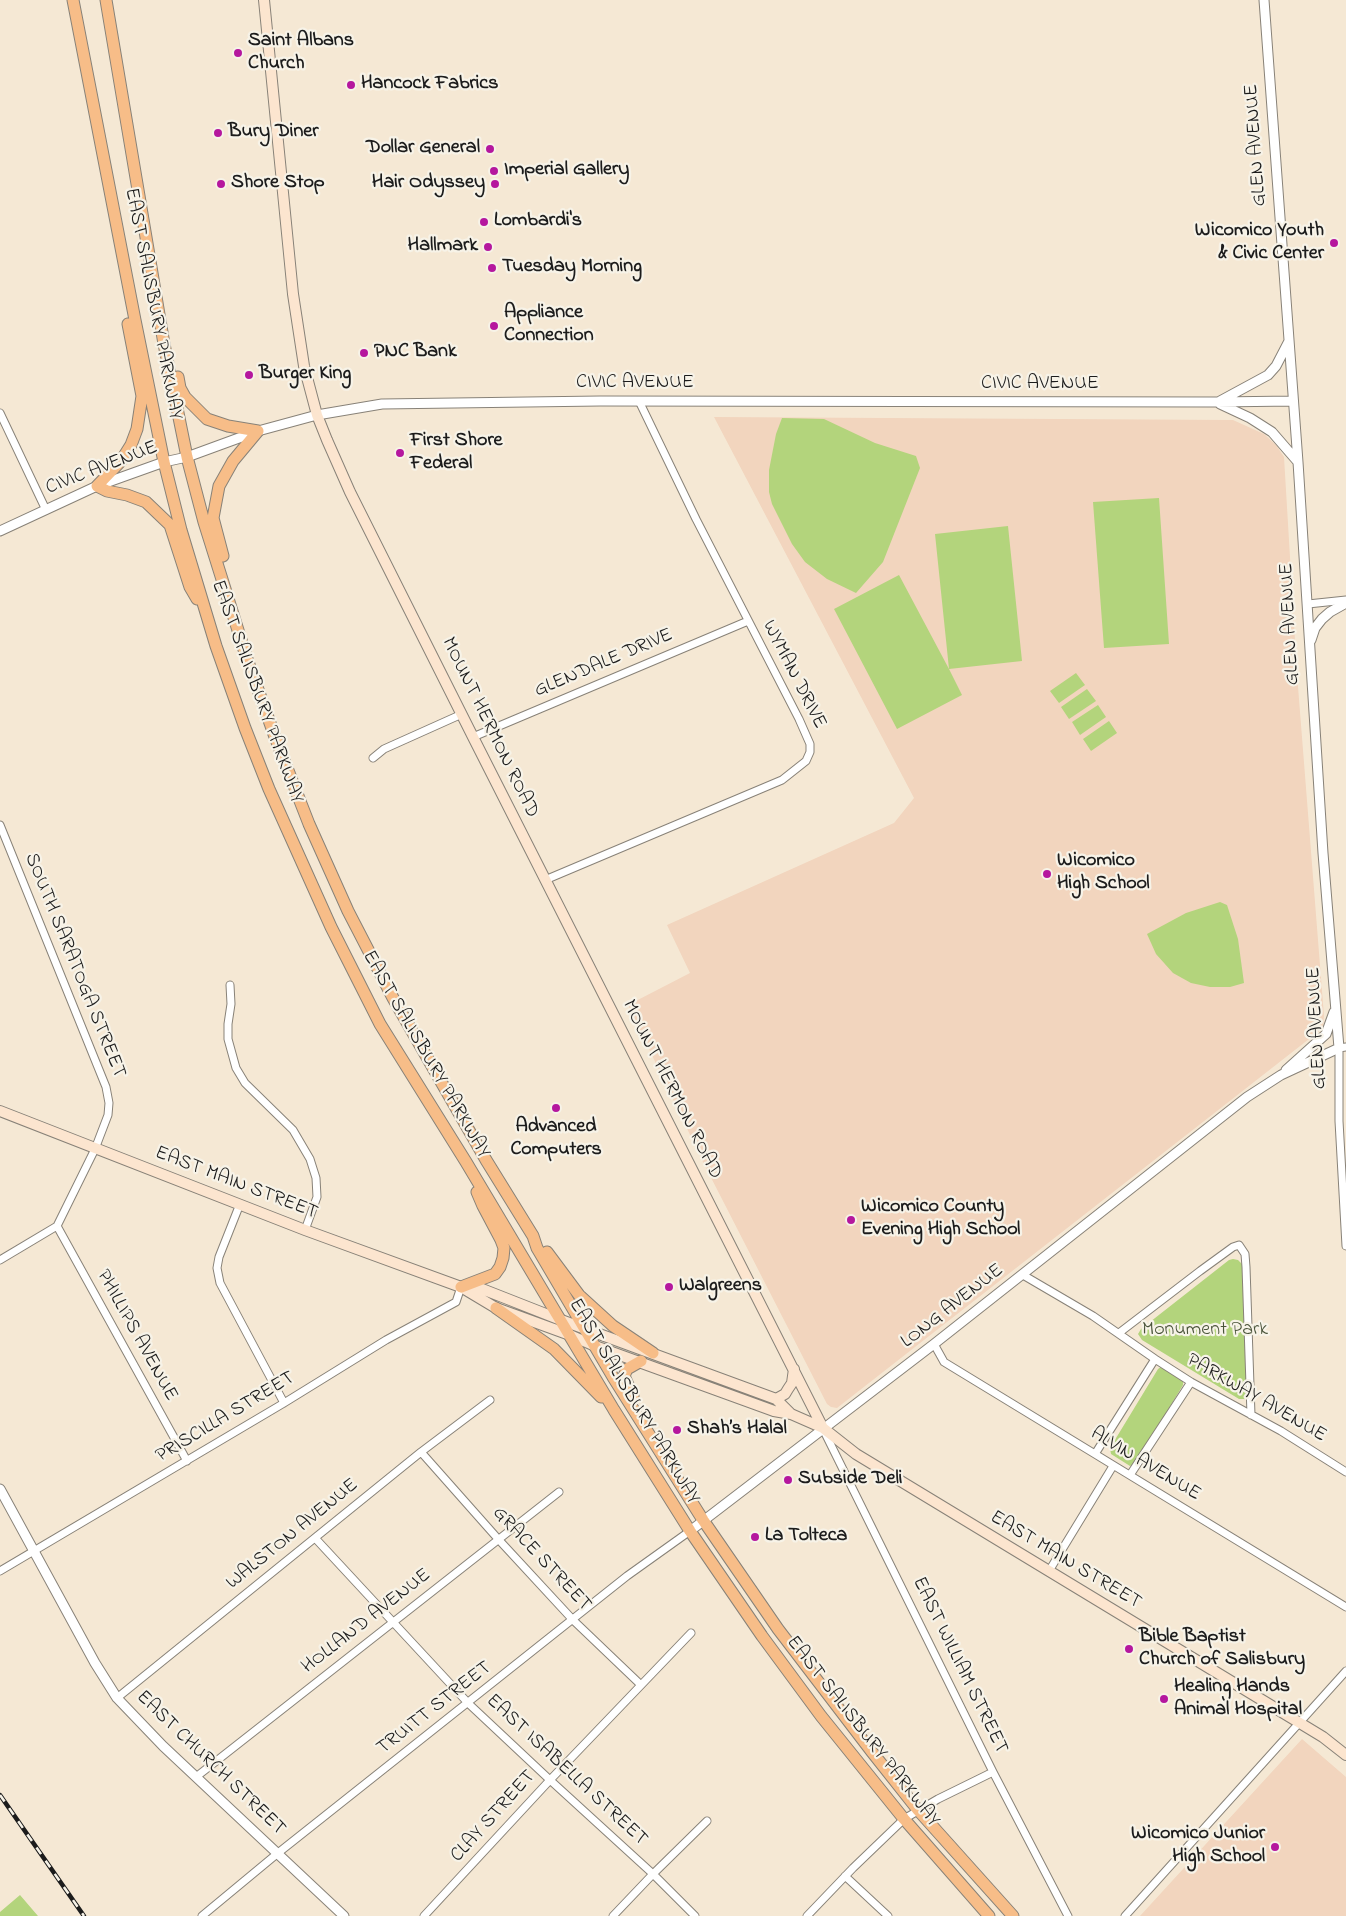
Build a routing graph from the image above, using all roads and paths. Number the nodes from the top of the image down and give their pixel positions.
1 (73, 0) edge
2 (106, 0) edge
3 (264, 0) edge
4 (1264, 0) edge
5 (118, 235) junction
6 (150, 261) junction
7 (1290, 341) junction
8 (1293, 401) junction
9 (639, 402) junction
10 (1217, 402) junction
11 (0, 414) edge
12 (317, 415) junction
13 (258, 431) junction
14 (187, 457) junction
15 (164, 462) junction
16 (1298, 462) junction
17 (97, 486) junction
18 (46, 510) junction
19 (0, 531) edge
20 (1346, 602) edge
21 (1308, 604) junction
22 (206, 614) junction
23 (748, 621) junction
24 (1309, 645) junction
25 (247, 659) junction
26 (462, 714) junction
27 (473, 737) junction
28 (373, 758) dead end
29 (0, 824) edge
30 (545, 880) junction
31 (230, 985) dead end
32 (1336, 1007) junction
33 (1343, 1047) edge
34 (1281, 1075) junction
35 (0, 1112) edge
36 (95, 1149) junction
37 (466, 1162) junction
38 (240, 1204) junction
39 (58, 1226) junction
40 (305, 1230) junction
41 (532, 1236) junction
42 (1346, 1246) edge
43 (0, 1260) edge
44 (1023, 1275) junction
45 (461, 1288) junction
46 (496, 1308) junction
47 (561, 1320) junction
48 (584, 1328) junction
49 (1119, 1333) junction
50 (570, 1334) junction
51 (934, 1344) junction
52 (595, 1346) junction
53 (653, 1353) junction
54 (1155, 1359) junction
55 (641, 1361) junction
56 (794, 1369) junction
57 (1191, 1382) junction
58 (776, 1399) junction
59 (490, 1400) dead end
60 (284, 1403) junction
61 (614, 1410) junction
62 (791, 1414) junction
63 (1251, 1415) junction
64 (823, 1428) junction
65 (646, 1430) junction
66 (421, 1452) junction
67 (1095, 1454) junction
68 (187, 1461) junction
69 (1113, 1466) junction
70 (1346, 1472) edge
71 (1130, 1475) junction
72 (0, 1489) edge
73 (559, 1492) dead end
74 (703, 1520) junction
75 (690, 1531) junction
76 (315, 1538) junction
77 (499, 1540) junction
78 (35, 1551) junction
79 (0, 1572) edge
80 (1048, 1572) junction
81 (1346, 1607) edge
82 (573, 1620) junction
83 (393, 1622) junction
84 (691, 1633) dead end
85 (1346, 1671) edge
86 (641, 1685) junction
87 (117, 1698) junction
88 (469, 1704) junction
89 (1298, 1722) junction
90 (1346, 1755) edge
91 (994, 1772) junction
92 (196, 1778) junction
93 (550, 1780) junction
94 (918, 1810) junction
95 (904, 1819) junction
96 (707, 1821) dead end
97 (278, 1853) junction
98 (653, 1874) junction
99 (845, 1876) junction
100 (202, 1916) edge
101 (344, 1916) edge
102 (424, 1916) edge
103 (613, 1916) edge
104 (695, 1916) edge
105 (807, 1916) edge
106 (888, 1916) edge
107 (990, 1916) edge
108 (1013, 1916) edge
109 (1068, 1916) edge
110 (1125, 1916) edge

1 - 5 main road, EAST SALISBURY PARKWAY
2 - 6 main road, EAST SALISBURY PARKWAY
3 - 12 main road, MOUNT HERMON ROAD
4 - 7 street, GLEN AVENUE
5 - 15 main road, EAST SALISBURY PARKWAY
5 - 17 main road
6 - 13 main road
6 - 14 main road, EAST SALISBURY PARKWAY
7 - 8 street, GLEN AVENUE
7 - 10 street
8 - 10 street, CIVIC AVENUE
8 - 16 street, GLEN AVENUE
9 - 10 street, CIVIC AVENUE
9 - 12 street, CIVIC AVENUE
9 - 23 street, WYMAN DRIVE
10 - 16 street
11 - 18 street
12 - 13 street, CIVIC AVENUE
12 - 26 main road, MOUNT HERMON ROAD
13 - 14 street, CIVIC AVENUE
13 - 25 main road
14 - 15 street, CIVIC AVENUE
14 - 25 main road, EAST SALISBURY PARKWAY
15 - 17 street, CIVIC AVENUE
15 - 22 main road, EAST SALISBURY PARKWAY
16 - 21 street, GLEN AVENUE
17 - 18 street, CIVIC AVENUE
17 - 22 main road
18 - 19 street, CIVIC AVENUE
20 - 21 street
20 - 24 street
21 - 24 street, GLEN AVENUE
22 - 37 main road, EAST SALISBURY PARKWAY
23 - 27 street, GLENDALE DRIVE
23 - 30 street, WYMAN DRIVE
24 - 32 street, GLEN AVENUE
25 - 41 main road, EAST SALISBURY PARKWAY
26 - 27 main road, MOUNT HERMON ROAD
26 - 28 street
27 - 30 main road, MOUNT HERMON ROAD
29 - 36 street, SOUTH SARATOGA STREET
30 - 56 main road, MOUNT HERMON ROAD
31 - 40 street
32 - 33 street, GLEN AVENUE
32 - 34 street
33 - 34 street, LONG AVENUE
33 - 42 street, GLEN AVENUE
34 - 44 street, LONG AVENUE
35 - 36 main road, EAST MAIN STREET
36 - 38 main road, EAST MAIN STREET
36 - 39 street, SOUTH SARATOGA STREET
37 - 45 main road
37 - 47 main road, EAST SALISBURY PARKWAY
38 - 40 main road, EAST MAIN STREET
38 - 60 street
39 - 43 street
39 - 68 street, PHILLIPS AVENUE
40 - 45 main road, EAST MAIN STREET
41 - 48 main road, EAST SALISBURY PARKWAY
41 - 53 main road
44 - 49 street, PARKWAY AVENUE
44 - 51 street, LONG AVENUE
45 - 46 main road, EAST MAIN STREET
45 - 47 main road, EAST MAIN STREET
45 - 60 street, PRISCILLA STREET
46 - 50 main road, EAST MAIN STREET
46 - 61 main road
47 - 48 main road, EAST MAIN STREET
47 - 50 main road, EAST SALISBURY PARKWAY
48 - 52 main road, EAST SALISBURY PARKWAY
48 - 53 main road, EAST MAIN STREET
49 - 54 street, PARKWAY AVENUE
49 - 63 street
50 - 52 main road, EAST MAIN STREET
50 - 61 main road, EAST SALISBURY PARKWAY
51 - 64 street, LONG AVENUE
51 - 67 street, ALVIN AVENUE
52 - 55 main road, EAST MAIN STREET
52 - 65 main road, EAST SALISBURY PARKWAY
53 - 58 main road, EAST MAIN STREET
54 - 57 street, PARKWAY AVENUE
54 - 67 street
55 - 62 main road, EAST MAIN STREET
55 - 65 main road
56 - 58 main road
56 - 64 main road, MOUNT HERMON ROAD
57 - 63 street, PARKWAY AVENUE
57 - 71 street
58 - 62 main road, EAST MAIN STREET
59 - 66 street, WALSTON AVENUE
60 - 68 street, PRISCILLA STREET
61 - 75 main road, EAST SALISBURY PARKWAY
62 - 64 main road, EAST MAIN STREET
63 - 70 street, PARKWAY AVENUE
64 - 74 street, LONG AVENUE
64 - 80 main road, EAST MAIN STREET
64 - 91 street, EAST WILLIAM STREET
65 - 74 main road, EAST SALISBURY PARKWAY
66 - 76 street, WALSTON AVENUE
66 - 77 street, GRACE STREET
67 - 69 street, ALVIN AVENUE
68 - 78 street, PRISCILLA STREET
69 - 71 street, ALVIN AVENUE
69 - 80 street
71 - 81 street, ALVIN AVENUE
72 - 78 street, EAST CHURCH STREET
73 - 77 street, HOLLAND AVENUE
74 - 75 street, LONG AVENUE
74 - 94 main road, EAST SALISBURY PARKWAY
75 - 82 street, TRUITT STREET
75 - 95 main road, EAST SALISBURY PARKWAY
76 - 83 street, EAST ISABELLA STREET
76 - 87 street, WALSTON AVENUE
77 - 82 street, GRACE STREET
77 - 83 street, HOLLAND AVENUE
78 - 79 street, PRISCILLA STREET
78 - 87 street, EAST CHURCH STREET
80 - 89 main road, EAST MAIN STREET
82 - 86 street, GRACE STREET
82 - 88 street, TRUITT STREET
83 - 88 street, EAST ISABELLA STREET
83 - 92 street, HOLLAND AVENUE
84 - 86 street, CLAY STREET
85 - 89 street
86 - 93 street, CLAY STREET
87 - 92 street, EAST CHURCH STREET
88 - 93 street, EAST ISABELLA STREET
88 - 97 street, TRUITT STREET
89 - 90 main road, EAST MAIN STREET
89 - 110 street
91 - 94 street
91 - 109 street, EAST WILLIAM STREET
92 - 97 street, EAST CHURCH STREET
93 - 98 street, EAST ISABELLA STREET
93 - 102 street, CLAY STREET
94 - 95 street
94 - 108 main road, EAST SALISBURY PARKWAY
95 - 99 street
95 - 107 main road, EAST SALISBURY PARKWAY
96 - 98 street
97 - 100 street, TRUITT STREET
97 - 101 street, EAST CHURCH STREET
98 - 103 street
98 - 104 street, EAST ISABELLA STREET
99 - 105 street
99 - 106 street

